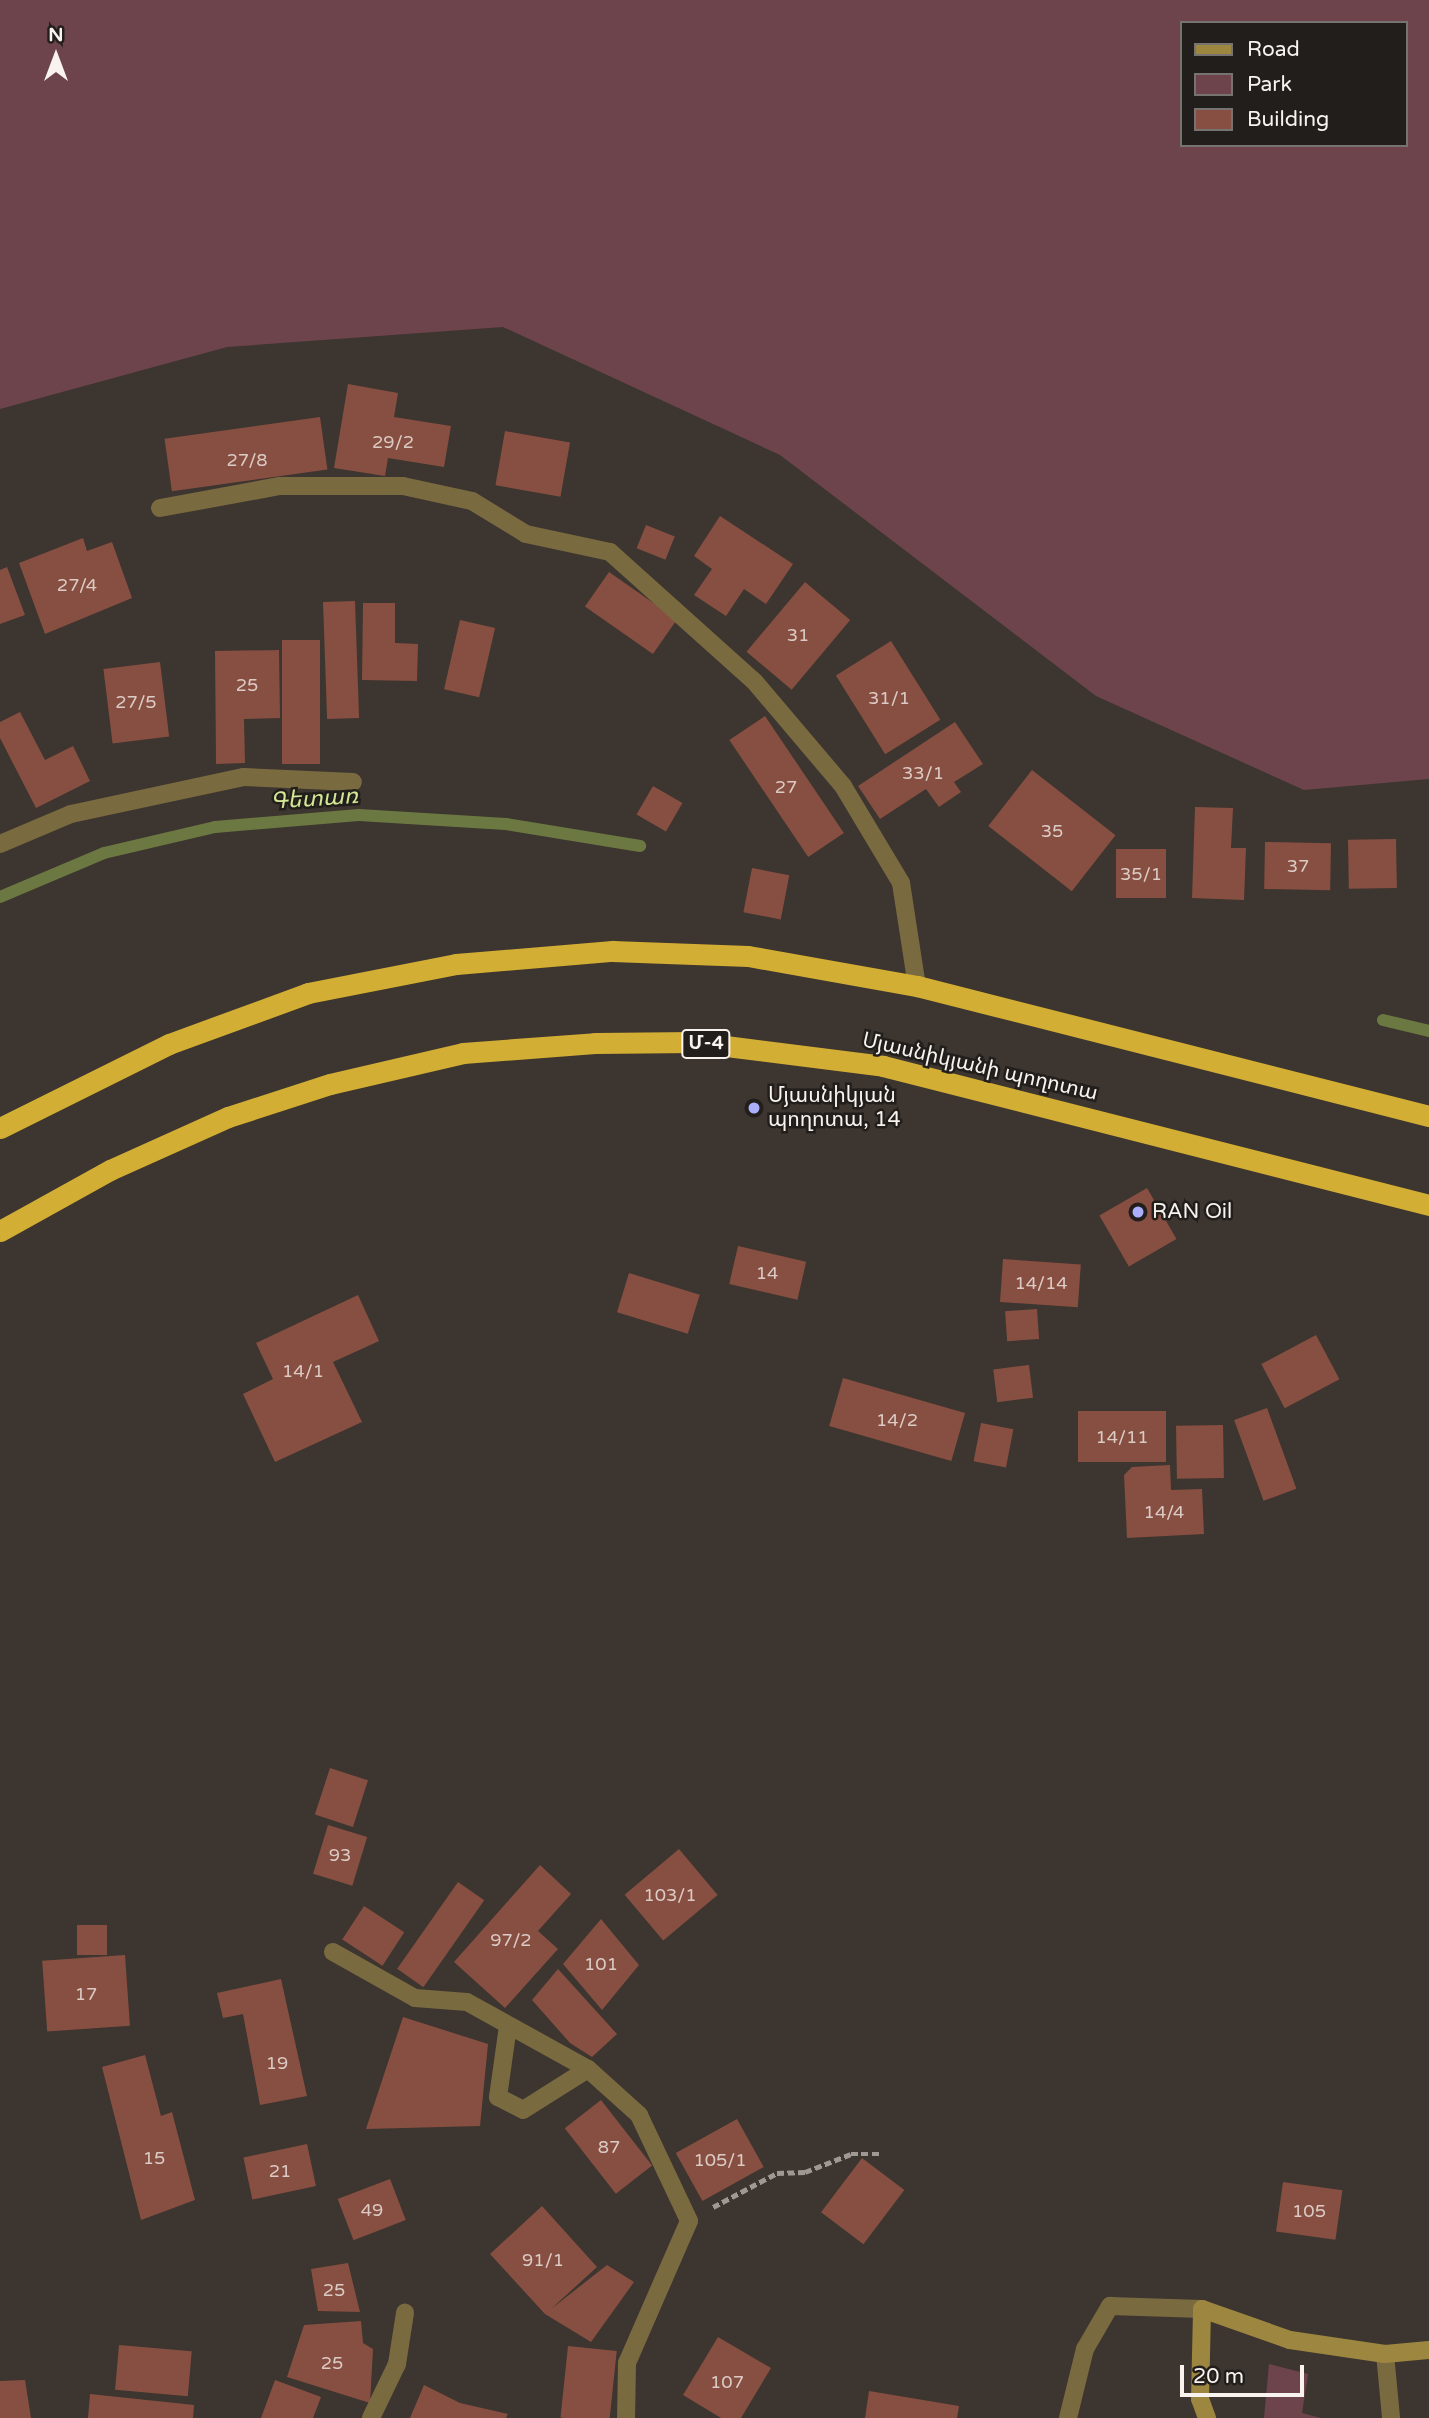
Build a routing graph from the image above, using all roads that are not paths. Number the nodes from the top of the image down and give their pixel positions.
1 (160, 508) dead end
2 (353, 782) dead end
3 (0, 844) edge
4 (918, 986) junction
5 (1429, 1116) edge
6 (0, 1128) edge
7 (1429, 1205) edge
8 (0, 1231) edge
9 (333, 1952) dead end
10 (508, 2025) junction
11 (588, 2070) junction
12 (1202, 2309) junction
13 (405, 2313) dead end
14 (1429, 2350) edge
15 (1385, 2354) junction
16 (371, 2418) edge
17 (626, 2418) edge
18 (1068, 2418) edge
19 (1207, 2418) edge
20 (1391, 2418) edge

1 - 4 street
2 - 3 street
4 - 5 highway
4 - 6 highway
7 - 8 highway, Մյասնիկյանի պողոտա / Մ-4
9 - 10 street
10 - 11 street
10 - 11 street
11 - 17 street
12 - 15 street
12 - 18 street
12 - 19 street
13 - 16 street
14 - 15 street
15 - 20 street

